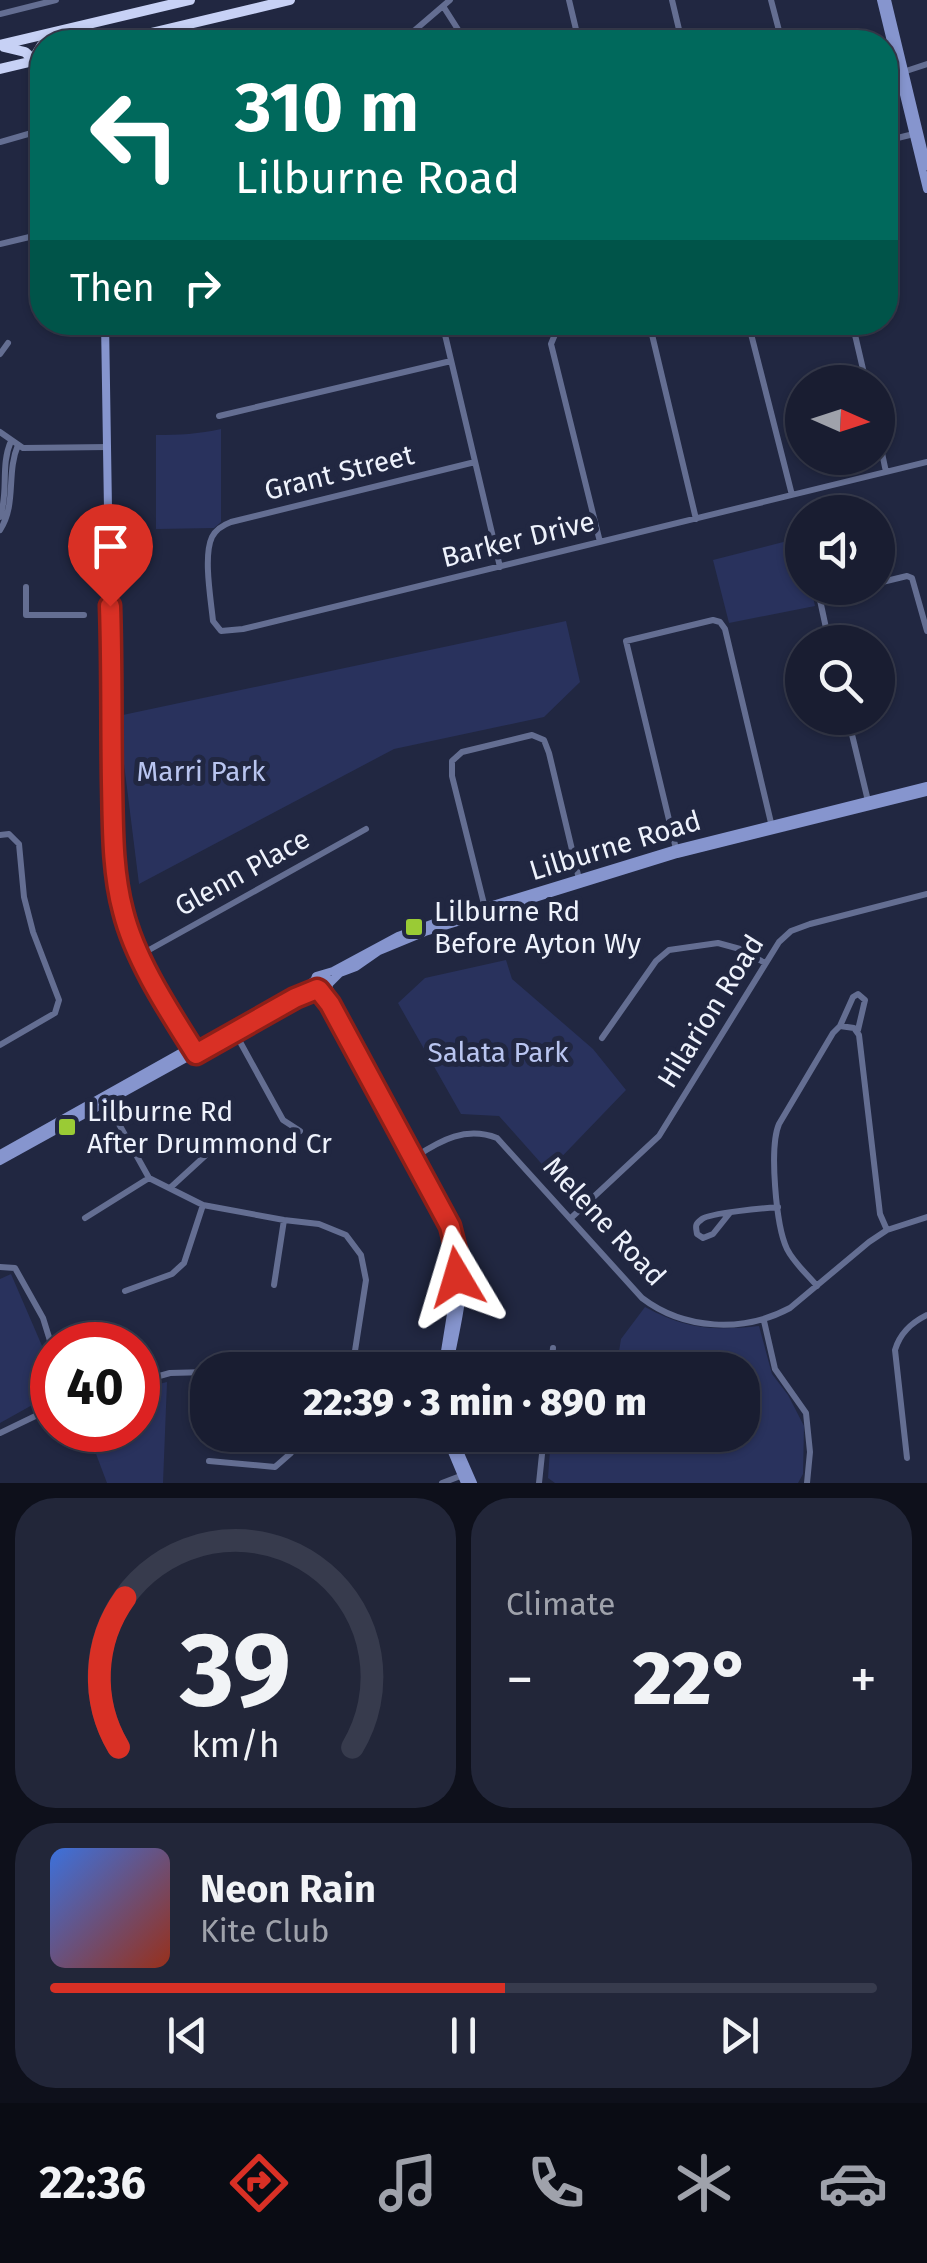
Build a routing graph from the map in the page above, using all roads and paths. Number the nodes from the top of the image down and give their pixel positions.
1 (56, 0) edge
2 (190, 0) edge
3 (290, 0) edge
4 (450, 0) edge
5 (569, 0) edge
6 (672, 0) edge
7 (770, 0) edge
8 (884, 0) edge
9 (443, 6) junction
10 (0, 14) edge
11 (66, 30) edge
12 (164, 30) edge
13 (415, 30) edge
14 (458, 30) edge
15 (576, 30) edge
16 (679, 30) edge
17 (779, 30) edge
18 (892, 30) edge
19 (30, 39) edge
20 (0, 46) edge
21 (30, 55) edge
22 (898, 56) edge
23 (30, 62) edge
24 (927, 64) edge
25 (0, 68) edge
26 (902, 72) junction
27 (30, 133) edge
28 (916, 134) junction
29 (898, 138) edge
30 (0, 142) edge
31 (927, 166) edge
32 (927, 189) edge
33 (30, 237) edge
34 (0, 244) edge
35 (106, 335) edge
36 (445, 335) edge
37 (555, 335) edge
38 (651, 335) edge
39 (751, 335) edge
40 (855, 335) edge
41 (8, 342) dead end
42 (0, 354) edge
43 (452, 361) junction
44 (862, 365) edge
45 (218, 416) dead end
46 (0, 432) edge
47 (15, 443) junction
48 (108, 447) junction
49 (475, 462) junction
50 (927, 462) edge
51 (895, 470) edge
52 (874, 475) edge
53 (792, 495) edge
54 (796, 495) edge
55 (785, 498) edge
56 (0, 518) edge
57 (696, 519) junction
58 (0, 530) edge
59 (216, 531) joint
60 (600, 542) junction
61 (500, 566) junction
62 (895, 579) edge
63 (26, 587) dead end
64 (84, 615) dead end
65 (927, 631) edge
66 (852, 735) edge
67 (927, 789) edge
68 (869, 804) junction
69 (772, 827) junction
70 (366, 829) dead end
71 (0, 834) edge
72 (676, 852) junction
73 (580, 881) junction
74 (927, 894) edge
75 (485, 910) junction
76 (140, 955) junction
77 (765, 963) junction
78 (321, 986) junction
79 (840, 1026) junction
80 (233, 1029) junction
81 (858, 1031) junction
82 (602, 1038) dead end
83 (0, 1044) edge
84 (194, 1050) junction
85 (105, 1100) junction
86 (300, 1131) dead end
87 (206, 1155) dead end
88 (416, 1156) junction
89 (0, 1157) edge
90 (149, 1178) junction
91 (170, 1188) junction
92 (204, 1205) junction
93 (778, 1206) junction
94 (729, 1214) junction
95 (927, 1217) edge
96 (85, 1218) dead end
97 (572, 1218) junction
98 (284, 1220) junction
99 (887, 1230) junction
100 (0, 1267) edge
101 (274, 1284) dead end
102 (816, 1286) junction
103 (125, 1290) dead end
104 (927, 1315) edge
105 (764, 1320) junction
106 (44, 1322) edge
107 (554, 1348) dead end
108 (355, 1352) edge
109 (449, 1352) edge
110 (553, 1352) edge
111 (190, 1372) edge
112 (160, 1376) edge
113 (30, 1419) edge
114 (0, 1433) edge
115 (290, 1452) edge
116 (455, 1452) edge
117 (542, 1452) edge
118 (907, 1458) dead end
119 (209, 1461) dead end
120 (465, 1477) edge
121 (442, 1483) edge
122 (473, 1483) edge
123 (539, 1483) edge
124 (807, 1483) edge

1 - 10 street
2 - 11 highway
3 - 12 highway
4 - 9 street
5 - 15 street
6 - 16 street
7 - 17 street
8 - 18 street
9 - 13 street
9 - 14 street
19 - 20 highway
20 - 21 highway
22 - 26 street
23 - 25 highway
24 - 26 street
26 - 28 street
27 - 30 street
28 - 29 street
28 - 31 street
28 - 32 street
33 - 34 street
35 - 48 street
36 - 43 street
37 - 60 street
38 - 57 street
39 - 53 street
40 - 44 street
41 - 42 street
43 - 45 street
43 - 49 street
46 - 47 street
47 - 48 street
47 - 56 street
47 - 58 street
48 - 76 street
49 - 59 street, Grant Street
49 - 61 street
50 - 51 street, Barker Drive
52 - 54 street, Barker Drive
55 - 57 street, Barker Drive
57 - 60 street, Barker Drive
59 - 61 street, Barker Drive
60 - 61 street, Barker Drive
62 - 65 street
63 - 64 street
66 - 68 street
67 - 68 street, Lilburne Road
68 - 69 street, Lilburne Road
69 - 72 street, Lilburne Road
69 - 72 street
70 - 76 street, Glenn Place
71 - 83 street
72 - 73 street, Lilburne Road
73 - 75 street, Lilburne Road
73 - 75 street
74 - 77 street, Hilarion Road
75 - 78 street, Lilburne Road
75 - 78 street, Lilburne Road
76 - 84 street
77 - 82 street
77 - 97 street, Hilarion Road
78 - 80 street, Lilburne Road
78 - 88 street
79 - 81 street
79 - 81 street
79 - 93 street
80 - 84 street, Lilburne Road
80 - 86 street
81 - 99 street
84 - 85 street, Lilburne Road
85 - 89 street, Lilburne Road
85 - 90 street
87 - 91 street
88 - 97 street, Melene Road
88 - 109 street
90 - 91 street
90 - 96 street
91 - 92 street
92 - 98 street
92 - 103 street
93 - 94 street
93 - 102 street
94 - 94 street
95 - 99 street, Melene Road
97 - 105 street, Melene Road
98 - 101 street
98 - 108 street
99 - 102 street, Melene Road
100 - 106 street
102 - 105 street, Melene Road
104 - 118 street
105 - 124 street
107 - 110 street
111 - 112 street
113 - 114 street
115 - 119 street
116 - 120 street
117 - 123 street
120 - 121 street
120 - 122 street

